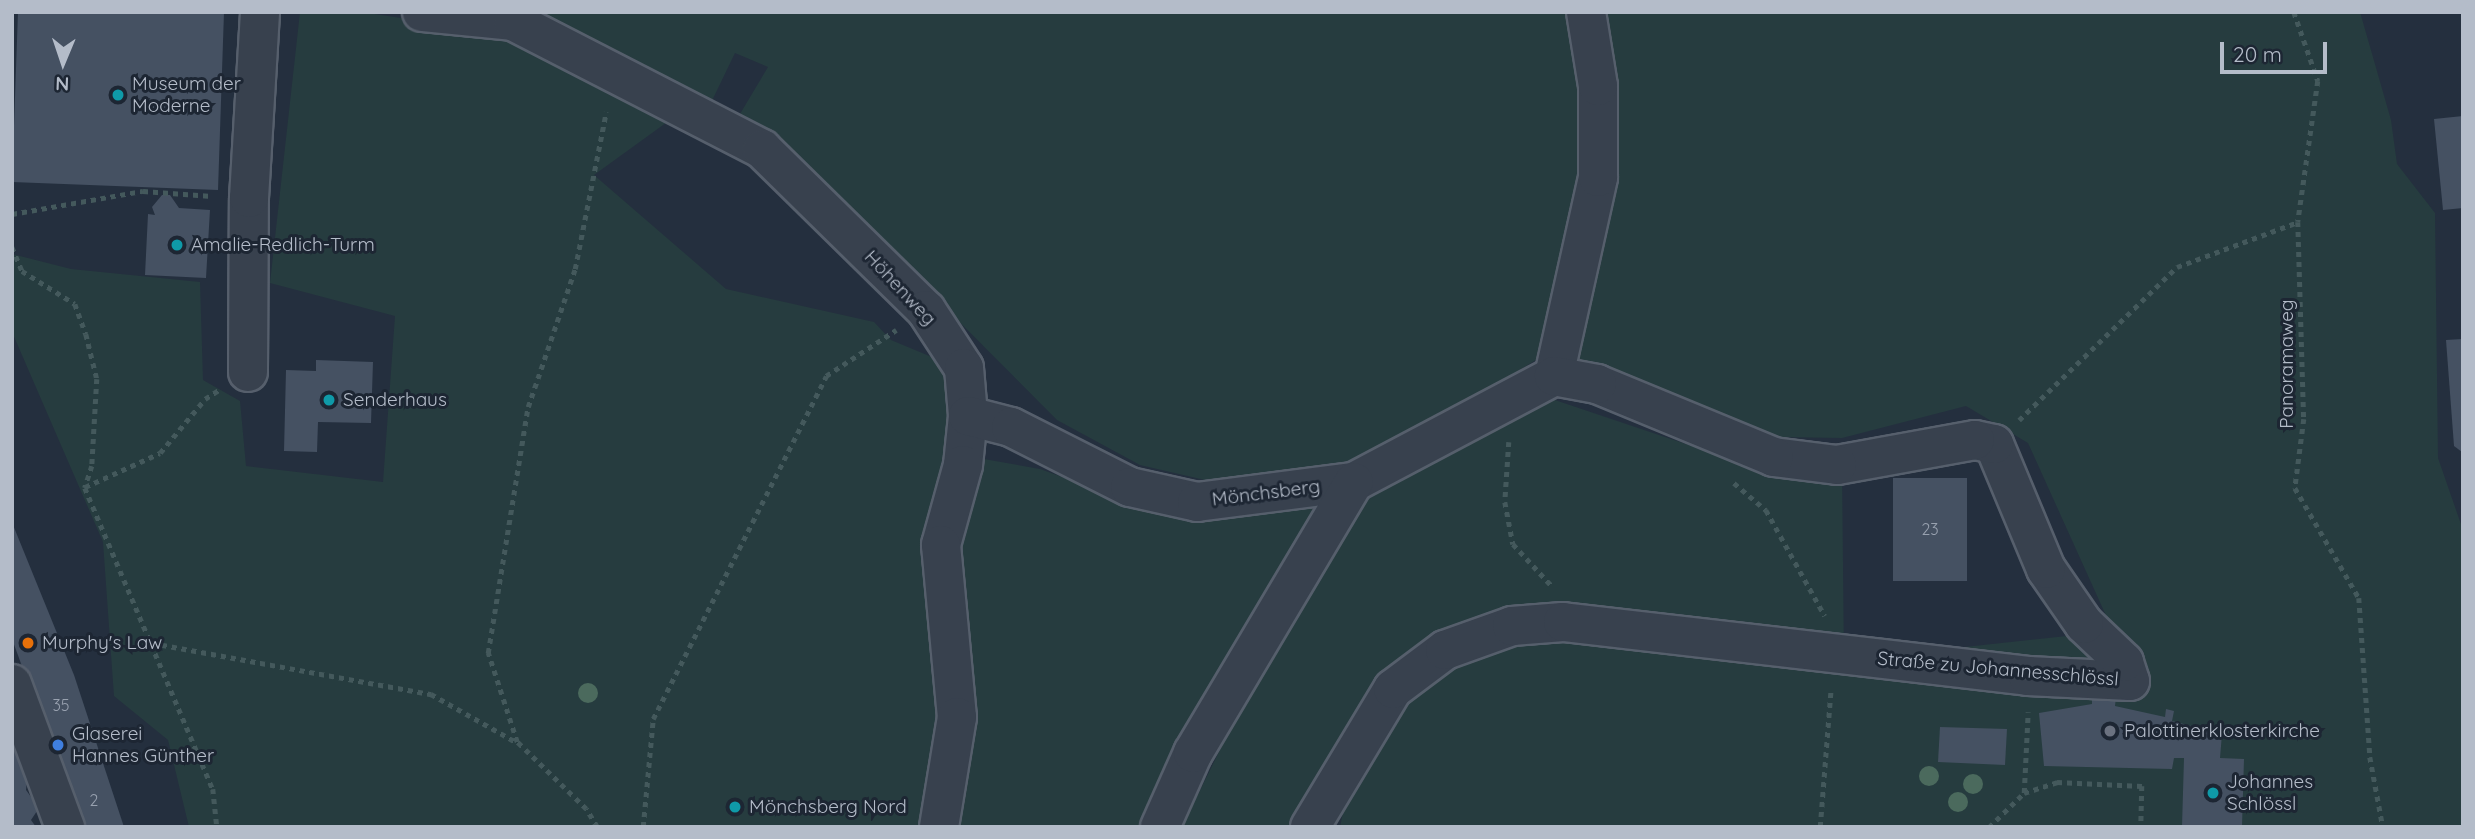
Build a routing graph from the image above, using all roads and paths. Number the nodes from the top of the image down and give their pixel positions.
1 (260, 12) edge
2 (422, 12) edge
3 (1587, 12) edge
4 (2294, 12) edge
5 (614, 73) junction
6 (216, 196) dead end
7 (12, 214) edge
8 (2298, 222) junction
9 (12, 247) edge
10 (926, 310) junction
11 (248, 372) joint
12 (1554, 376) junction
13 (1511, 399) junction
14 (968, 416) junction
15 (1726, 437) junction
16 (1994, 444) junction
17 (1354, 482) junction
18 (85, 488) junction
19 (1554, 622) junction
20 (152, 643) junction
21 (1834, 653) junction
22 (2028, 676) junction
23 (12, 684) edge
24 (517, 742) junction
25 (2024, 793) junction
26 (65, 827) edge
27 (217, 827) edge
28 (597, 827) edge
29 (643, 827) edge
30 (939, 827) edge
31 (1160, 827) edge
32 (1310, 827) edge
33 (1820, 827) edge
34 (1989, 827) edge
35 (2141, 827) edge
36 (2382, 827) edge

1 - 11 street
2 - 5 street, Höhenweg
3 - 12 street
4 - 8 path, Panoramaweg
5 - 10 street, Höhenweg
5 - 24 path
6 - 7 path
8 - 16 path
8 - 36 path, Panoramaweg
9 - 18 path
10 - 14 street, Höhenweg
10 - 29 path
11 - 18 path
12 - 13 street, Mönchsberg
12 - 15 street
13 - 17 street, Mönchsberg
13 - 19 path
14 - 17 street, Mönchsberg
14 - 30 street, Höhenweg
15 - 16 street
15 - 21 path
16 - 22 street, Straße zu Johannesschlössl
17 - 31 street
18 - 20 path
19 - 21 street, Straße zu Johannesschlössl
19 - 32 street, Straße zu Johannesschlössl
20 - 24 path
20 - 27 path
21 - 22 street, Straße zu Johannesschlössl
21 - 33 path
22 - 25 path
23 - 26 street
24 - 28 path
25 - 34 path
25 - 35 path

